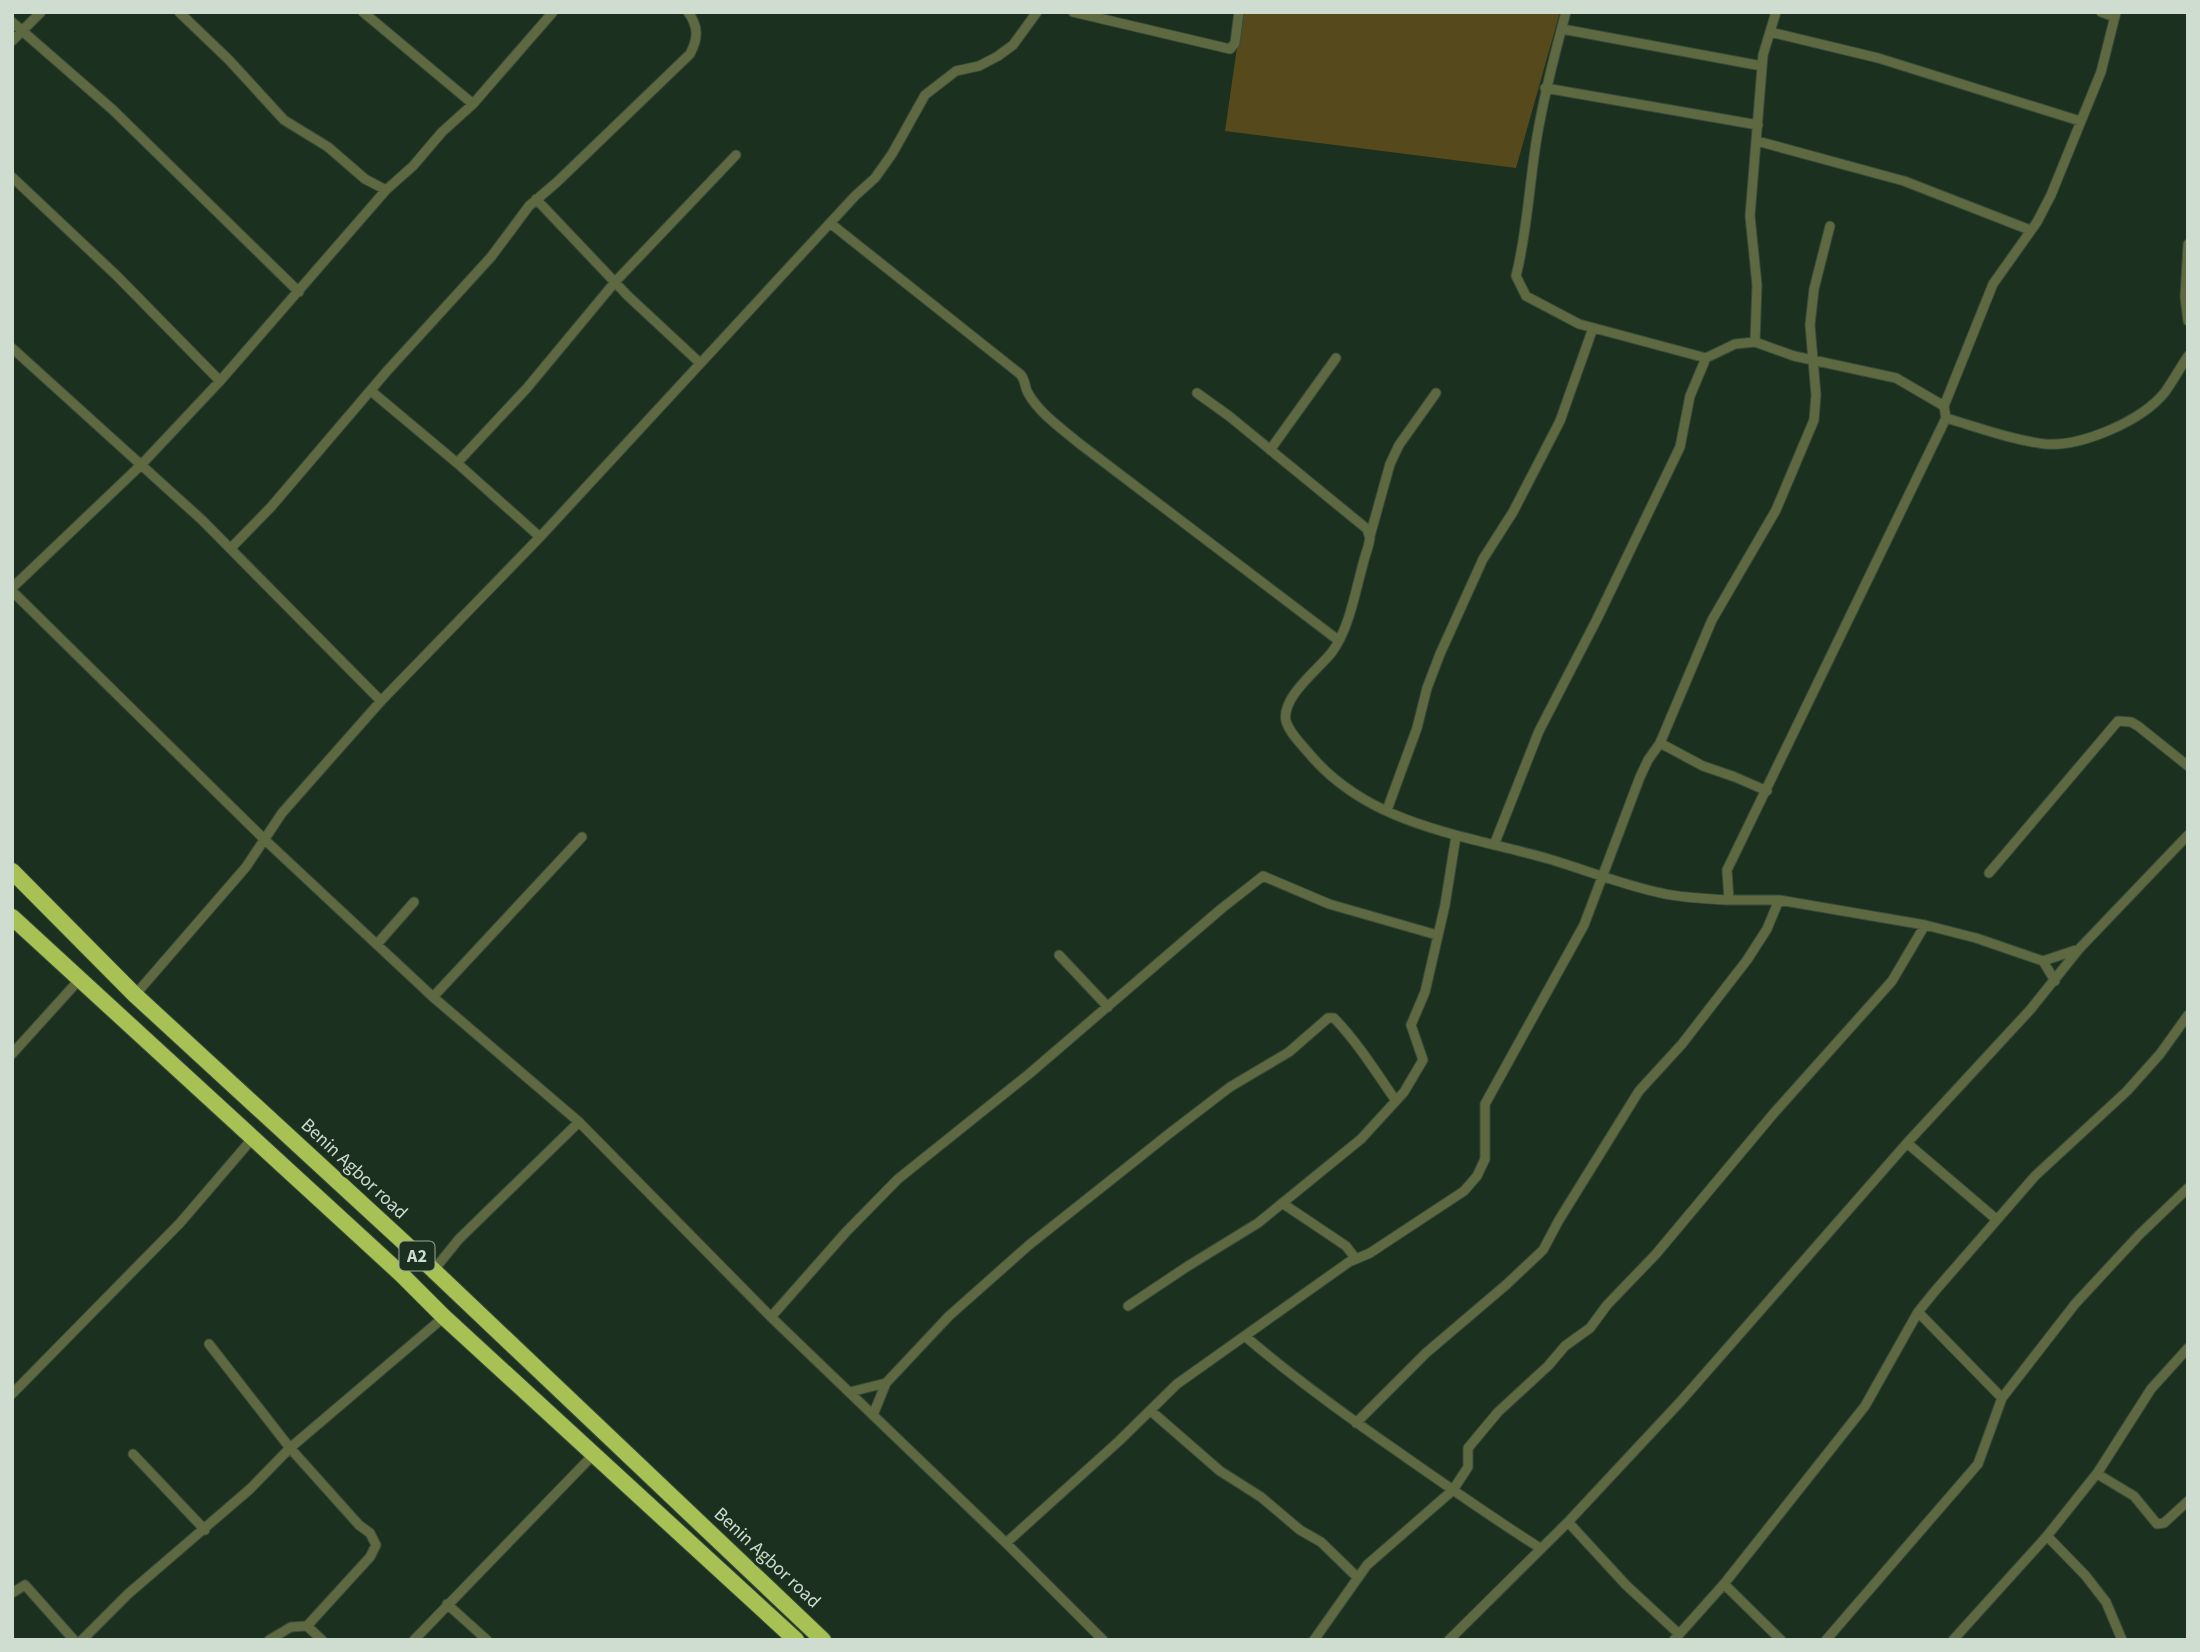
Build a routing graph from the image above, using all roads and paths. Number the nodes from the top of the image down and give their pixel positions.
1 (41, 12) edge
2 (179, 12) edge
3 (363, 12) edge
4 (552, 12) edge
5 (688, 12) edge
6 (1037, 12) edge
7 (1073, 12) edge
8 (1239, 12) edge
9 (1566, 12) edge
10 (1776, 12) edge
11 (2101, 12) edge
12 (2115, 15) edge
13 (12, 22) edge
14 (1562, 29) junction
15 (22, 32) junction
16 (1770, 32) junction
17 (12, 41) edge
18 (1762, 65) junction
19 (1545, 88) junction
20 (473, 104) junction
21 (2080, 121) junction
22 (1758, 125) junction
23 (1757, 141) junction
24 (736, 155) dead end
25 (12, 177) edge
26 (386, 190) junction
27 (536, 199) junction
28 (830, 223) junction
29 (1830, 226) dead end
30 (2030, 230) junction
31 (2188, 243) edge
32 (615, 282) junction
33 (299, 292) junction
34 (2188, 321) edge
35 (1593, 328) junction
36 (1755, 342) junction
37 (12, 348) edge
38 (2188, 356) edge
39 (1336, 358) dead end
40 (1706, 358) junction
41 (1814, 361) junction
42 (700, 363) junction
43 (220, 381) junction
44 (371, 391) junction
45 (1197, 393) dead end
46 (1436, 393) dead end
47 (1944, 406) junction
48 (1945, 418) junction
49 (1270, 450) junction
50 (457, 463) junction
51 (141, 465) junction
52 (540, 537) junction
53 (1370, 538) junction
54 (231, 548) junction
55 (12, 590) edge
56 (1338, 640) junction
57 (381, 701) junction
58 (1660, 743) junction
59 (2188, 766) edge
60 (1767, 791) junction
61 (1387, 810) junction
62 (2188, 835) edge
63 (1456, 836) junction
64 (582, 837) dead end
65 (265, 840) junction
66 (1494, 845) junction
67 (12, 871) edge
68 (1989, 873) dead end
69 (1601, 876) junction
70 (1779, 900) junction
71 (1729, 901) junction
72 (414, 902) dead end
73 (12, 917) edge
74 (1925, 925) junction
75 (1437, 935) junction
76 (378, 943) junction
77 (2079, 949) junction
78 (1059, 955) dead end
79 (2043, 961) junction
80 (79, 980) junction
81 (2054, 981) junction
82 (135, 995) junction
83 (433, 997) junction
84 (1108, 1007) junction
85 (2188, 1015) edge
86 (12, 1054) edge
87 (1396, 1101) junction
88 (579, 1122) junction
89 (252, 1139) junction
90 (1907, 1143) junction
91 (2188, 1188) edge
92 (1282, 1203) junction
93 (1996, 1219) junction
94 (1356, 1259) junction
95 (433, 1271) junction
96 (1128, 1306) dead end
97 (1918, 1312) junction
98 (444, 1317) junction
99 (771, 1317) junction
100 (1246, 1336) junction
101 (209, 1344) dead end
102 (2188, 1349) edge
103 (886, 1383) junction
104 (850, 1392) junction
105 (12, 1394) edge
106 (2002, 1398) junction
107 (1151, 1411) junction
108 (873, 1415) junction
109 (1356, 1423) junction
110 (290, 1448) junction
111 (133, 1454) dead end
112 (594, 1454) junction
113 (2098, 1472) junction
114 (1453, 1490) junction
115 (2188, 1501) edge
116 (1569, 1522) junction
117 (205, 1530) junction
118 (2047, 1536) junction
119 (1006, 1543) junction
120 (1540, 1548) junction
121 (1358, 1578) junction
122 (1724, 1584) junction
123 (12, 1593) edge
124 (447, 1604) junction
125 (307, 1626) junction
126 (1676, 1637) edge
127 (74, 1640) edge
128 (82, 1640) edge
129 (269, 1640) edge
130 (323, 1640) edge
131 (414, 1640) edge
132 (487, 1640) edge
133 (796, 1640) edge
134 (823, 1640) edge
135 (1103, 1640) edge
136 (1314, 1640) edge
137 (1449, 1640) edge
138 (1781, 1640) edge
139 (1826, 1640) edge
140 (1953, 1640) edge
141 (2122, 1640) edge

1 - 15 street
2 - 26 street
3 - 20 street
4 - 20 street
5 - 27 street
6 - 28 street
7 - 8 street
9 - 14 street
10 - 16 street
11 - 12 street
12 - 21 street
13 - 15 street
14 - 18 street
14 - 19 street
15 - 17 street
15 - 33 street
16 - 18 street
16 - 21 street
18 - 22 street
19 - 22 street
19 - 35 street
20 - 26 street
21 - 30 street
22 - 23 street
23 - 30 street
23 - 36 street
24 - 32 street
25 - 43 street
26 - 33 street
27 - 32 street
27 - 44 street
28 - 42 street
28 - 56 street
29 - 41 street
30 - 47 street
31 - 34 street
32 - 42 street
32 - 50 street
33 - 43 street
35 - 40 street
35 - 61 street
36 - 40 street
36 - 41 street
37 - 51 street
38 - 48 street
39 - 49 street
40 - 66 street
41 - 47 street
41 - 58 street
42 - 52 street
43 - 51 street
44 - 50 street
44 - 54 street
45 - 49 street
46 - 53 street
47 - 48 street
48 - 60 street
49 - 53 street
50 - 52 street
51 - 54 street
51 - 55 street
52 - 57 street
53 - 56 street
54 - 57 street
55 - 65 street
56 - 61 street
57 - 65 street
58 - 60 street
58 - 69 street
59 - 68 street
60 - 71 street
61 - 63 street
62 - 77 street
63 - 66 street
63 - 75 street
64 - 83 street
65 - 76 street
65 - 82 street
66 - 69 street
67 - 82 highway, Benin Agbor road / A2
69 - 71 street
69 - 94 street
70 - 71 street
70 - 74 street
70 - 109 street
72 - 76 street
73 - 80 highway, Benin Agbor road / A2
74 - 79 street
74 - 114 street
75 - 84 street
75 - 87 street
76 - 83 street
77 - 79 street
77 - 81 street
78 - 84 street
79 - 81 street
80 - 86 street
80 - 89 highway, Benin Agbor road / A2
81 - 90 street
82 - 95 highway, Benin Agbor road / A2
83 - 88 street
84 - 99 street
85 - 93 street
87 - 92 street
87 - 103 street
88 - 95 street
88 - 99 street
89 - 98 highway, Benin Agbor road / A2
89 - 105 street
90 - 93 street
90 - 116 street
91 - 106 street
92 - 94 street
92 - 96 street
93 - 97 street
94 - 100 street
95 - 134 highway, Benin Agbor road / A2
97 - 106 street
97 - 122 street
98 - 110 street
98 - 112 highway, Benin Agbor road / A2
99 - 104 street
100 - 107 street
100 - 109 street
101 - 110 street
102 - 113 street
103 - 104 street
103 - 108 street
104 - 108 street
106 - 139 street
107 - 119 street
107 - 121 street
108 - 119 street
109 - 114 street
110 - 117 street
110 - 125 street
111 - 117 street
112 - 124 street
112 - 133 highway, Benin Agbor road / A2
113 - 115 street
113 - 118 street
114 - 120 street
114 - 121 street
116 - 120 street
116 - 126 street
117 - 128 street
118 - 140 street
118 - 141 street
119 - 135 street
120 - 137 street
121 - 136 street
122 - 126 street
122 - 138 street
123 - 127 street
124 - 131 street
124 - 132 street
125 - 129 street
125 - 130 street

